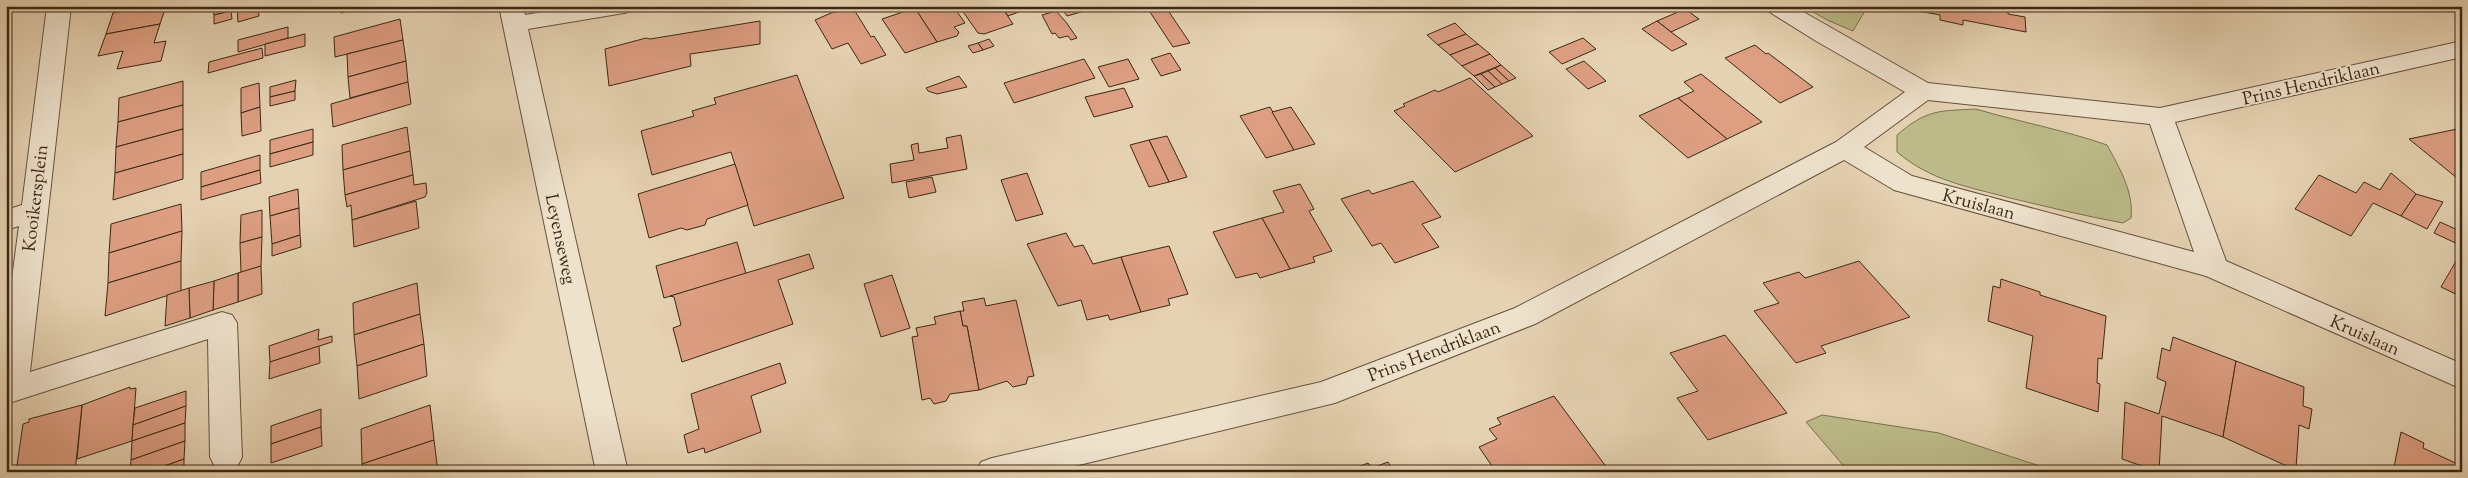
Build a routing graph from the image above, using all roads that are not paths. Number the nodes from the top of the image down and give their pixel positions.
1 (59, 6) edge
2 (624, 6) edge
3 (1776, 6) edge
4 (513, 15) edge
5 (2462, 49) edge
6 (1923, 91) junction
7 (2160, 117) junction
8 (1845, 148) junction
9 (33, 212) junction
10 (6, 220) edge
11 (2214, 268) junction
12 (2462, 377) edge
13 (10, 390) edge
14 (226, 457) dead end
15 (612, 472) edge
16 (992, 472) edge

1 - 9 street, Kooikersplein
2 - 4 street
3 - 6 street
4 - 15 street, Leyenseweg
5 - 7 street, Prins Hendriklaan
6 - 7 street
6 - 8 street
7 - 11 street
8 - 11 street, Kruislaan
8 - 16 street, Prins Hendriklaan
9 - 10 street
9 - 13 street, Kooikersplein
11 - 12 street, Kruislaan
13 - 14 street, Kooikersplein

